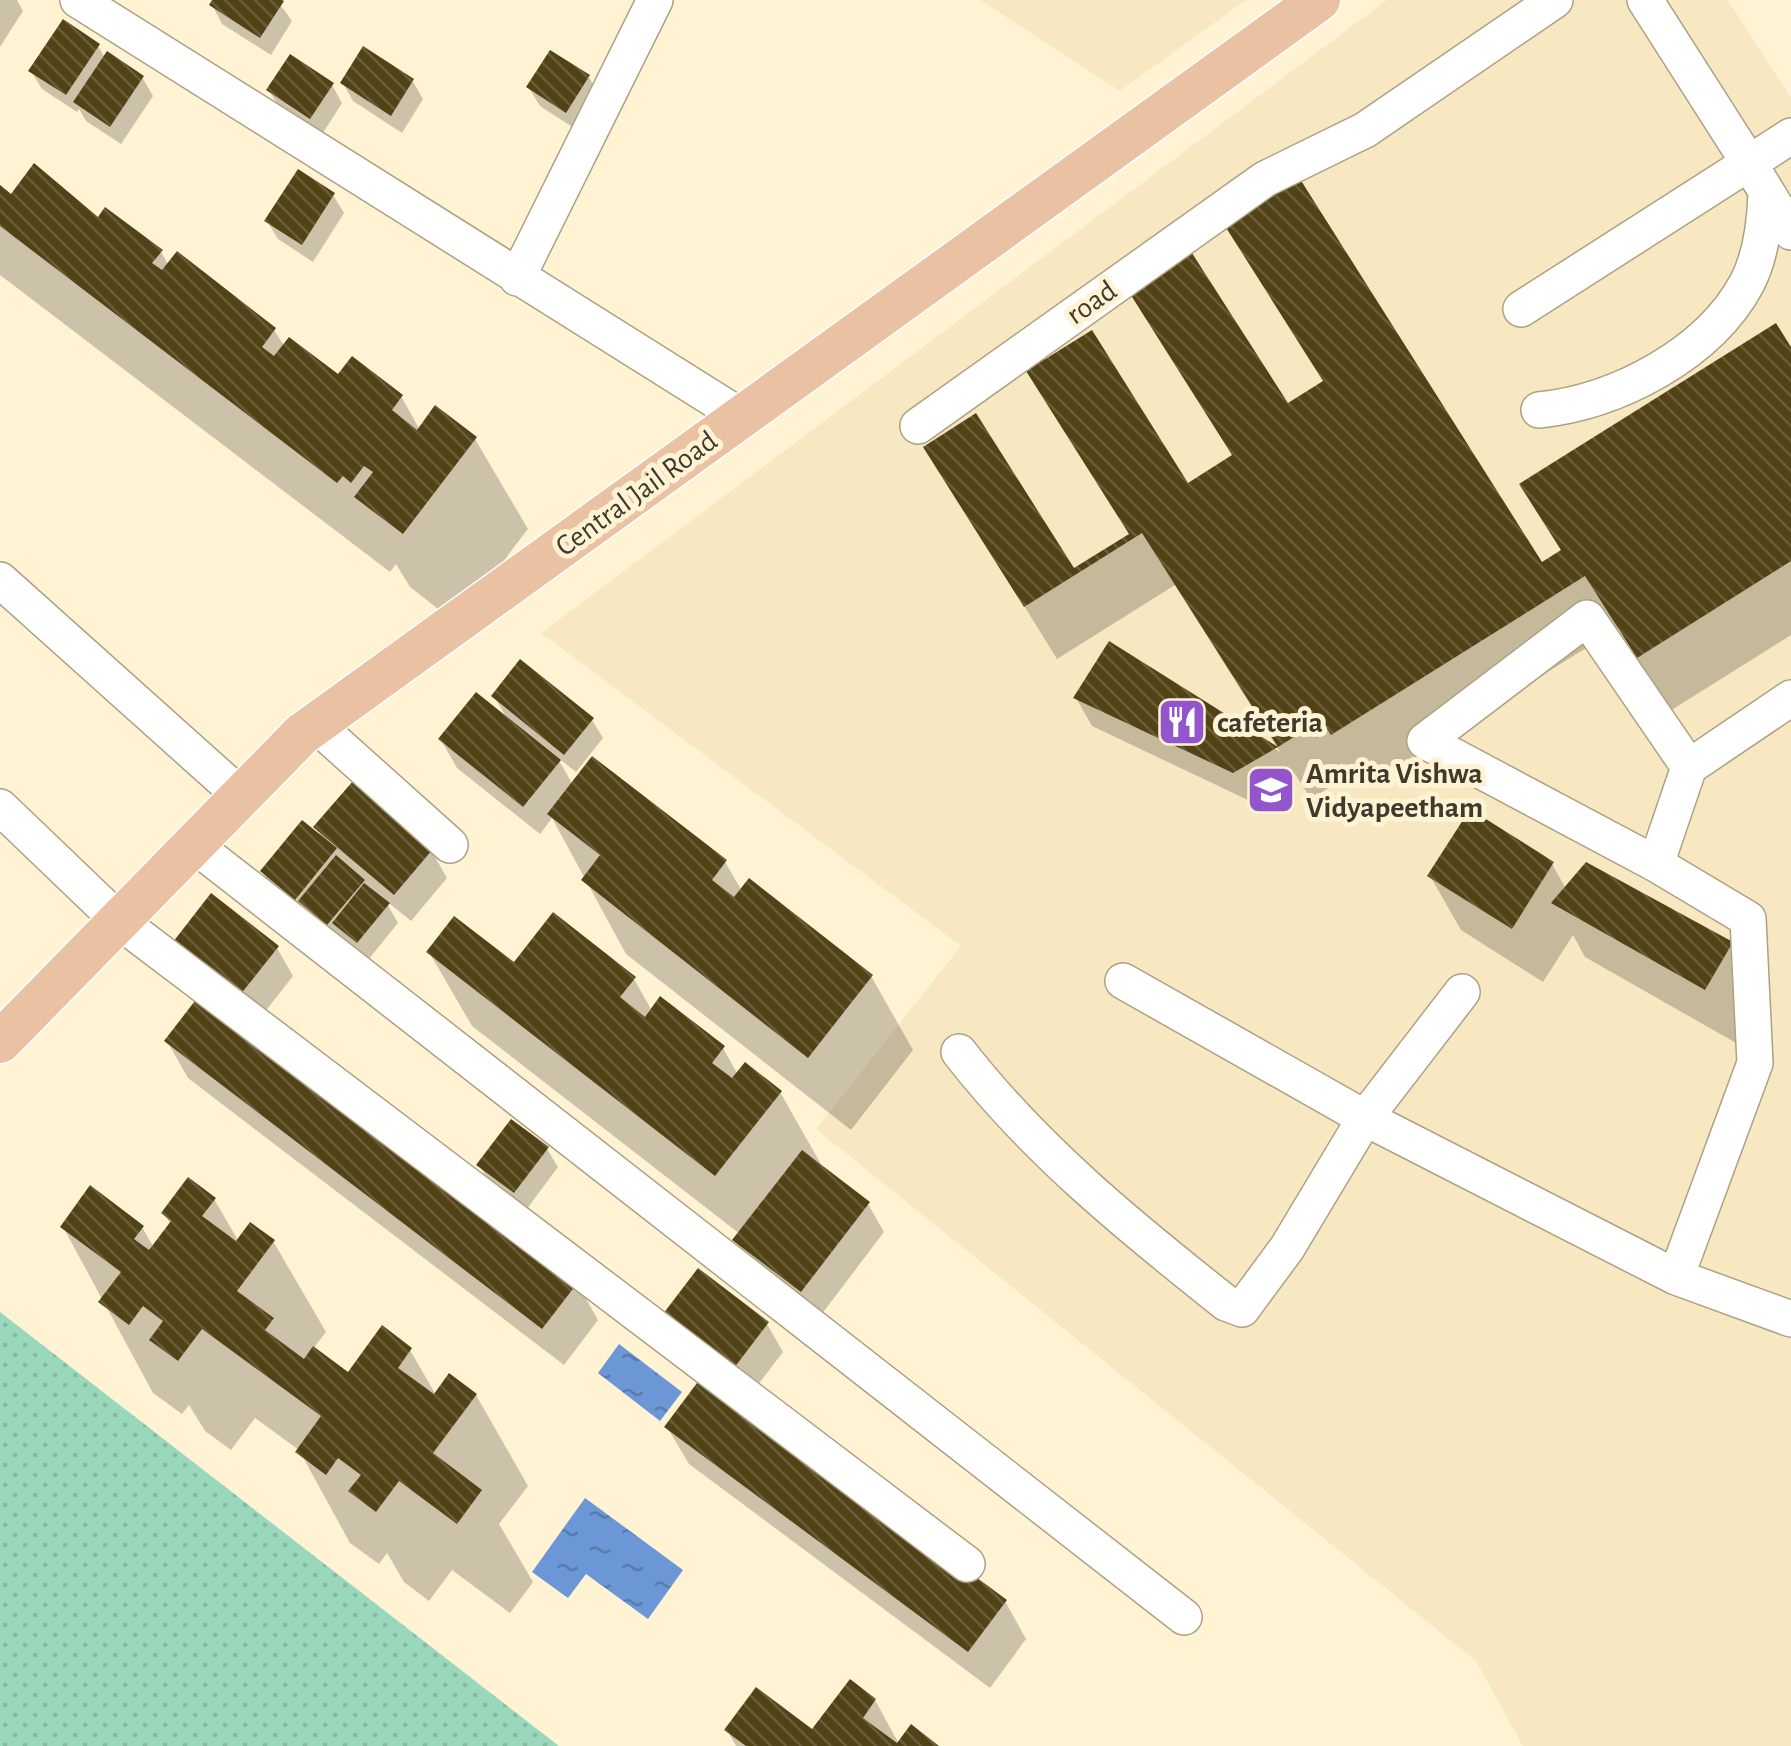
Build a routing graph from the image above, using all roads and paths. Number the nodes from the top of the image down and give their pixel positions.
1 (655, 0) edge
2 (1320, 0) edge
3 (1555, 0) edge
4 (1645, 0) edge
5 (95, 5) edge
6 (1791, 136) edge
7 (1758, 178) junction
8 (1791, 232) edge
9 (516, 278) junction
10 (1521, 309) dead end
11 (1538, 410) dead end
12 (742, 417) junction
13 (918, 426) dead end
14 (0, 580) edge
15 (1791, 698) edge
16 (316, 724) junction
17 (1689, 767) junction
18 (241, 796) junction
19 (2, 813) edge
20 (194, 845) junction
21 (450, 845) dead end
22 (1656, 864) junction
23 (119, 921) junction
24 (1124, 982) dead end
25 (1462, 992) dead end
26 (0, 1042) edge
27 (959, 1052) dead end
28 (1366, 1118) junction
29 (1676, 1277) junction
30 (1791, 1319) edge
31 (967, 1564) dead end
32 (1184, 1617) dead end

1 - 9 street
2 - 12 main road, Central Jail Road
3 - 13 street, road
4 - 7 street
5 - 9 street
6 - 7 street
7 - 8 street
7 - 10 street
7 - 11 street
9 - 12 street
12 - 16 main road, Central Jail Road
14 - 18 street
15 - 17 street
16 - 18 main road, Central Jail Road
16 - 21 street
17 - 22 street
17 - 22 street
18 - 20 main road, Central Jail Road
19 - 23 street
20 - 23 main road, Central Jail Road
20 - 32 street
22 - 29 street
23 - 26 main road, Central Jail Road
23 - 31 street
24 - 28 street
25 - 28 street
27 - 28 street
28 - 29 street
29 - 30 street

